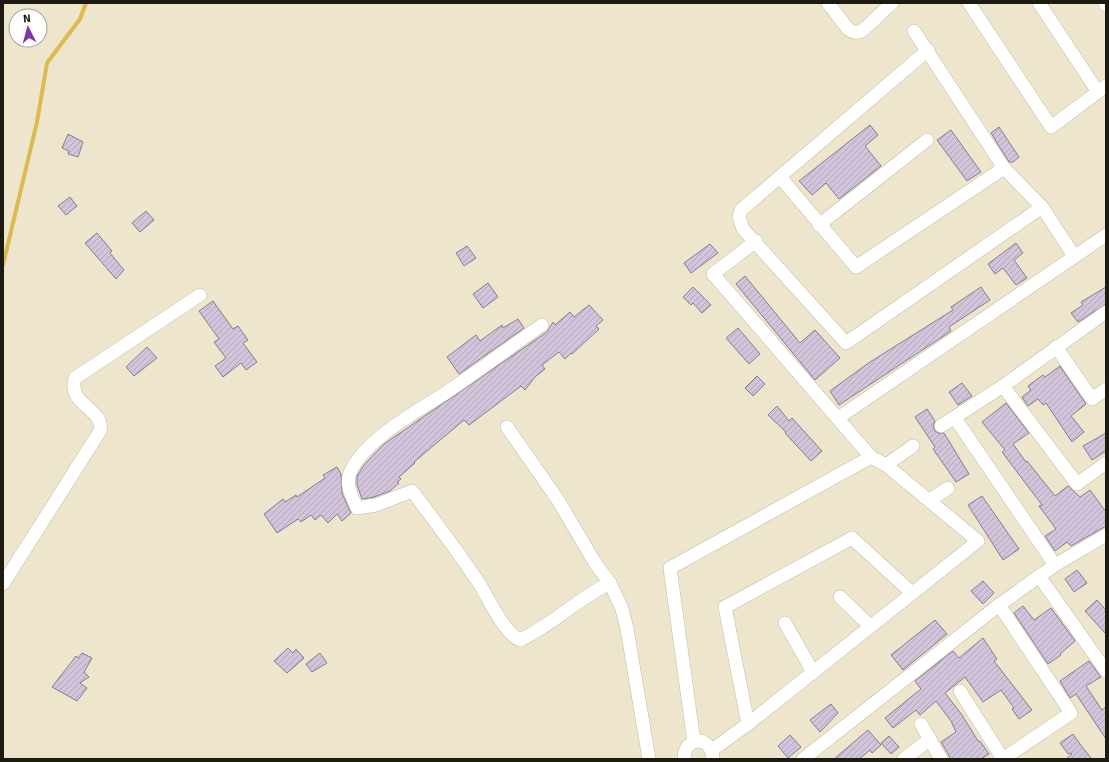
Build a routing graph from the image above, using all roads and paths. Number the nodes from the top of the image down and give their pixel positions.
1 (828, 3) edge
2 (892, 3) edge
3 (969, 3) edge
4 (1039, 3) edge
5 (914, 31) dead end
6 (928, 50) junction
7 (1102, 89) edge
8 (927, 140) dead end
9 (1004, 168) junction
10 (781, 178) junction
11 (1042, 207) junction
12 (819, 225) junction
13 (1106, 235) edge
14 (756, 241) junction
15 (1074, 256) junction
16 (200, 295) dead end
17 (1106, 312) edge
18 (542, 325) dead end
19 (1056, 347) junction
20 (1003, 386) junction
21 (1106, 389) edge
22 (838, 418) junction
23 (956, 418) junction
24 (941, 426) dead end
25 (507, 427) dead end
26 (913, 446) dead end
27 (871, 457) junction
28 (1106, 463) edge
29 (886, 465) junction
30 (948, 488) dead end
31 (930, 500) junction
32 (1106, 535) edge
33 (1054, 565) junction
34 (1039, 576) junction
35 (610, 583) junction
36 (3, 584) edge
37 (912, 593) junction
38 (840, 597) dead end
39 (999, 605) junction
40 (785, 623) dead end
41 (870, 626) junction
42 (1106, 671) edge
43 (813, 672) junction
44 (960, 691) dead end
45 (748, 724) junction
46 (921, 724) dead end
47 (930, 739) junction
48 (694, 742) junction
49 (712, 755) edge
50 (649, 759) edge
51 (684, 759) edge
52 (803, 759) edge
53 (904, 759) edge
54 (941, 759) edge
55 (1003, 759) edge

1 - 2 street
3 - 7 street
4 - 7 street
5 - 6 street
6 - 9 street
6 - 10 street
8 - 12 street
9 - 11 street
9 - 12 street
10 - 12 street
10 - 14 street
11 - 14 street
11 - 15 street
13 - 15 street
14 - 22 street
15 - 22 street
16 - 36 street
17 - 19 street
18 - 35 street
19 - 20 street
19 - 21 street
20 - 23 street
20 - 28 street
22 - 27 street
23 - 24 street
23 - 33 street
25 - 35 street
26 - 29 street
27 - 29 street
27 - 48 street
29 - 31 street
30 - 31 street
31 - 37 street
32 - 33 street
33 - 34 street
34 - 39 street
34 - 42 street
35 - 50 street
37 - 41 street
37 - 45 street
38 - 41 street
39 - 52 street
39 - 55 street
40 - 43 street
41 - 43 street
43 - 45 street
44 - 55 street
45 - 49 street
46 - 47 street
47 - 53 street
47 - 54 street
48 - 49 street
48 - 51 street

